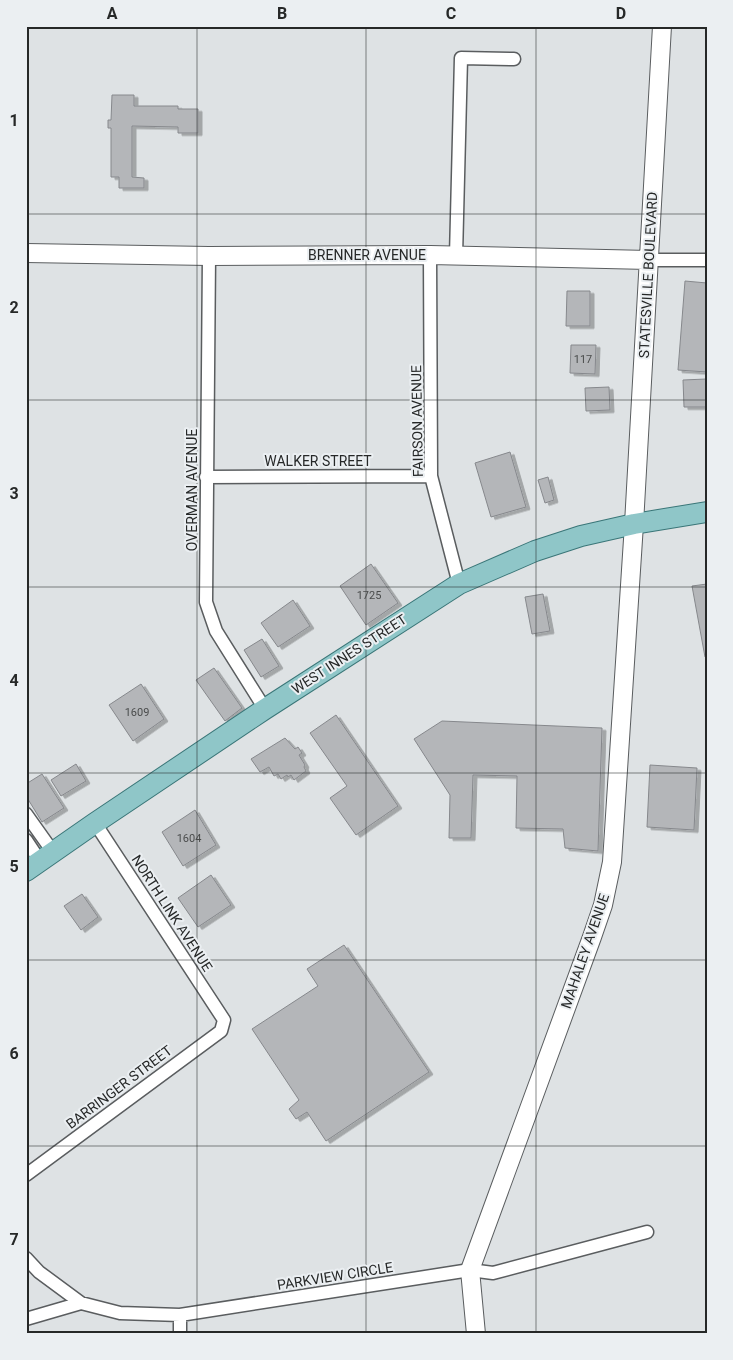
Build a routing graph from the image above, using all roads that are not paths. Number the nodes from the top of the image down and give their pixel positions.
1 (662, 26) edge
2 (514, 58) dead end
3 (26, 253) edge
4 (430, 255) junction
5 (209, 256) junction
6 (456, 256) junction
7 (650, 260) junction
8 (707, 260) edge
9 (431, 476) junction
10 (206, 477) junction
11 (707, 512) edge
12 (634, 524) junction
13 (459, 584) junction
14 (265, 709) junction
15 (26, 814) edge
16 (95, 823) junction
17 (26, 840) edge
18 (40, 861) edge
19 (224, 1020) joint
20 (26, 1175) edge
21 (647, 1232) dead end
22 (26, 1258) edge
23 (470, 1270) junction
24 (81, 1303) junction
25 (180, 1314) junction
26 (26, 1319) edge
27 (180, 1334) edge
28 (476, 1334) edge

1 - 7 street, STATESVILLE BOULEVARD
2 - 6 street
3 - 5 street, BRENNER AVENUE
4 - 5 street, BRENNER AVENUE
4 - 6 street, BRENNER AVENUE
4 - 9 street, FAIRSON AVENUE
5 - 10 street, OVERMAN AVENUE
6 - 7 street, BRENNER AVENUE
7 - 8 street, BRENNER AVENUE
7 - 12 street, STATESVILLE BOULEVARD
9 - 10 street, WALKER STREET
9 - 13 street, FAIRSON AVENUE
10 - 14 street, OVERMAN AVENUE
11 - 12 main road, WEST INNES STREET
12 - 13 main road, WEST INNES STREET
12 - 23 street, MAHALEY AVENUE
13 - 14 main road, WEST INNES STREET
14 - 16 main road, WEST INNES STREET
15 - 18 street
16 - 18 main road, WEST INNES STREET
16 - 19 street, NORTH LINK AVENUE
17 - 18 street
19 - 20 street, BARRINGER STREET
21 - 23 street, PARKVIEW CIRCLE
22 - 24 street
23 - 25 street, PARKVIEW CIRCLE
23 - 28 street, MAHALEY AVENUE
24 - 25 street, PARKVIEW CIRCLE
24 - 26 street
25 - 27 street

